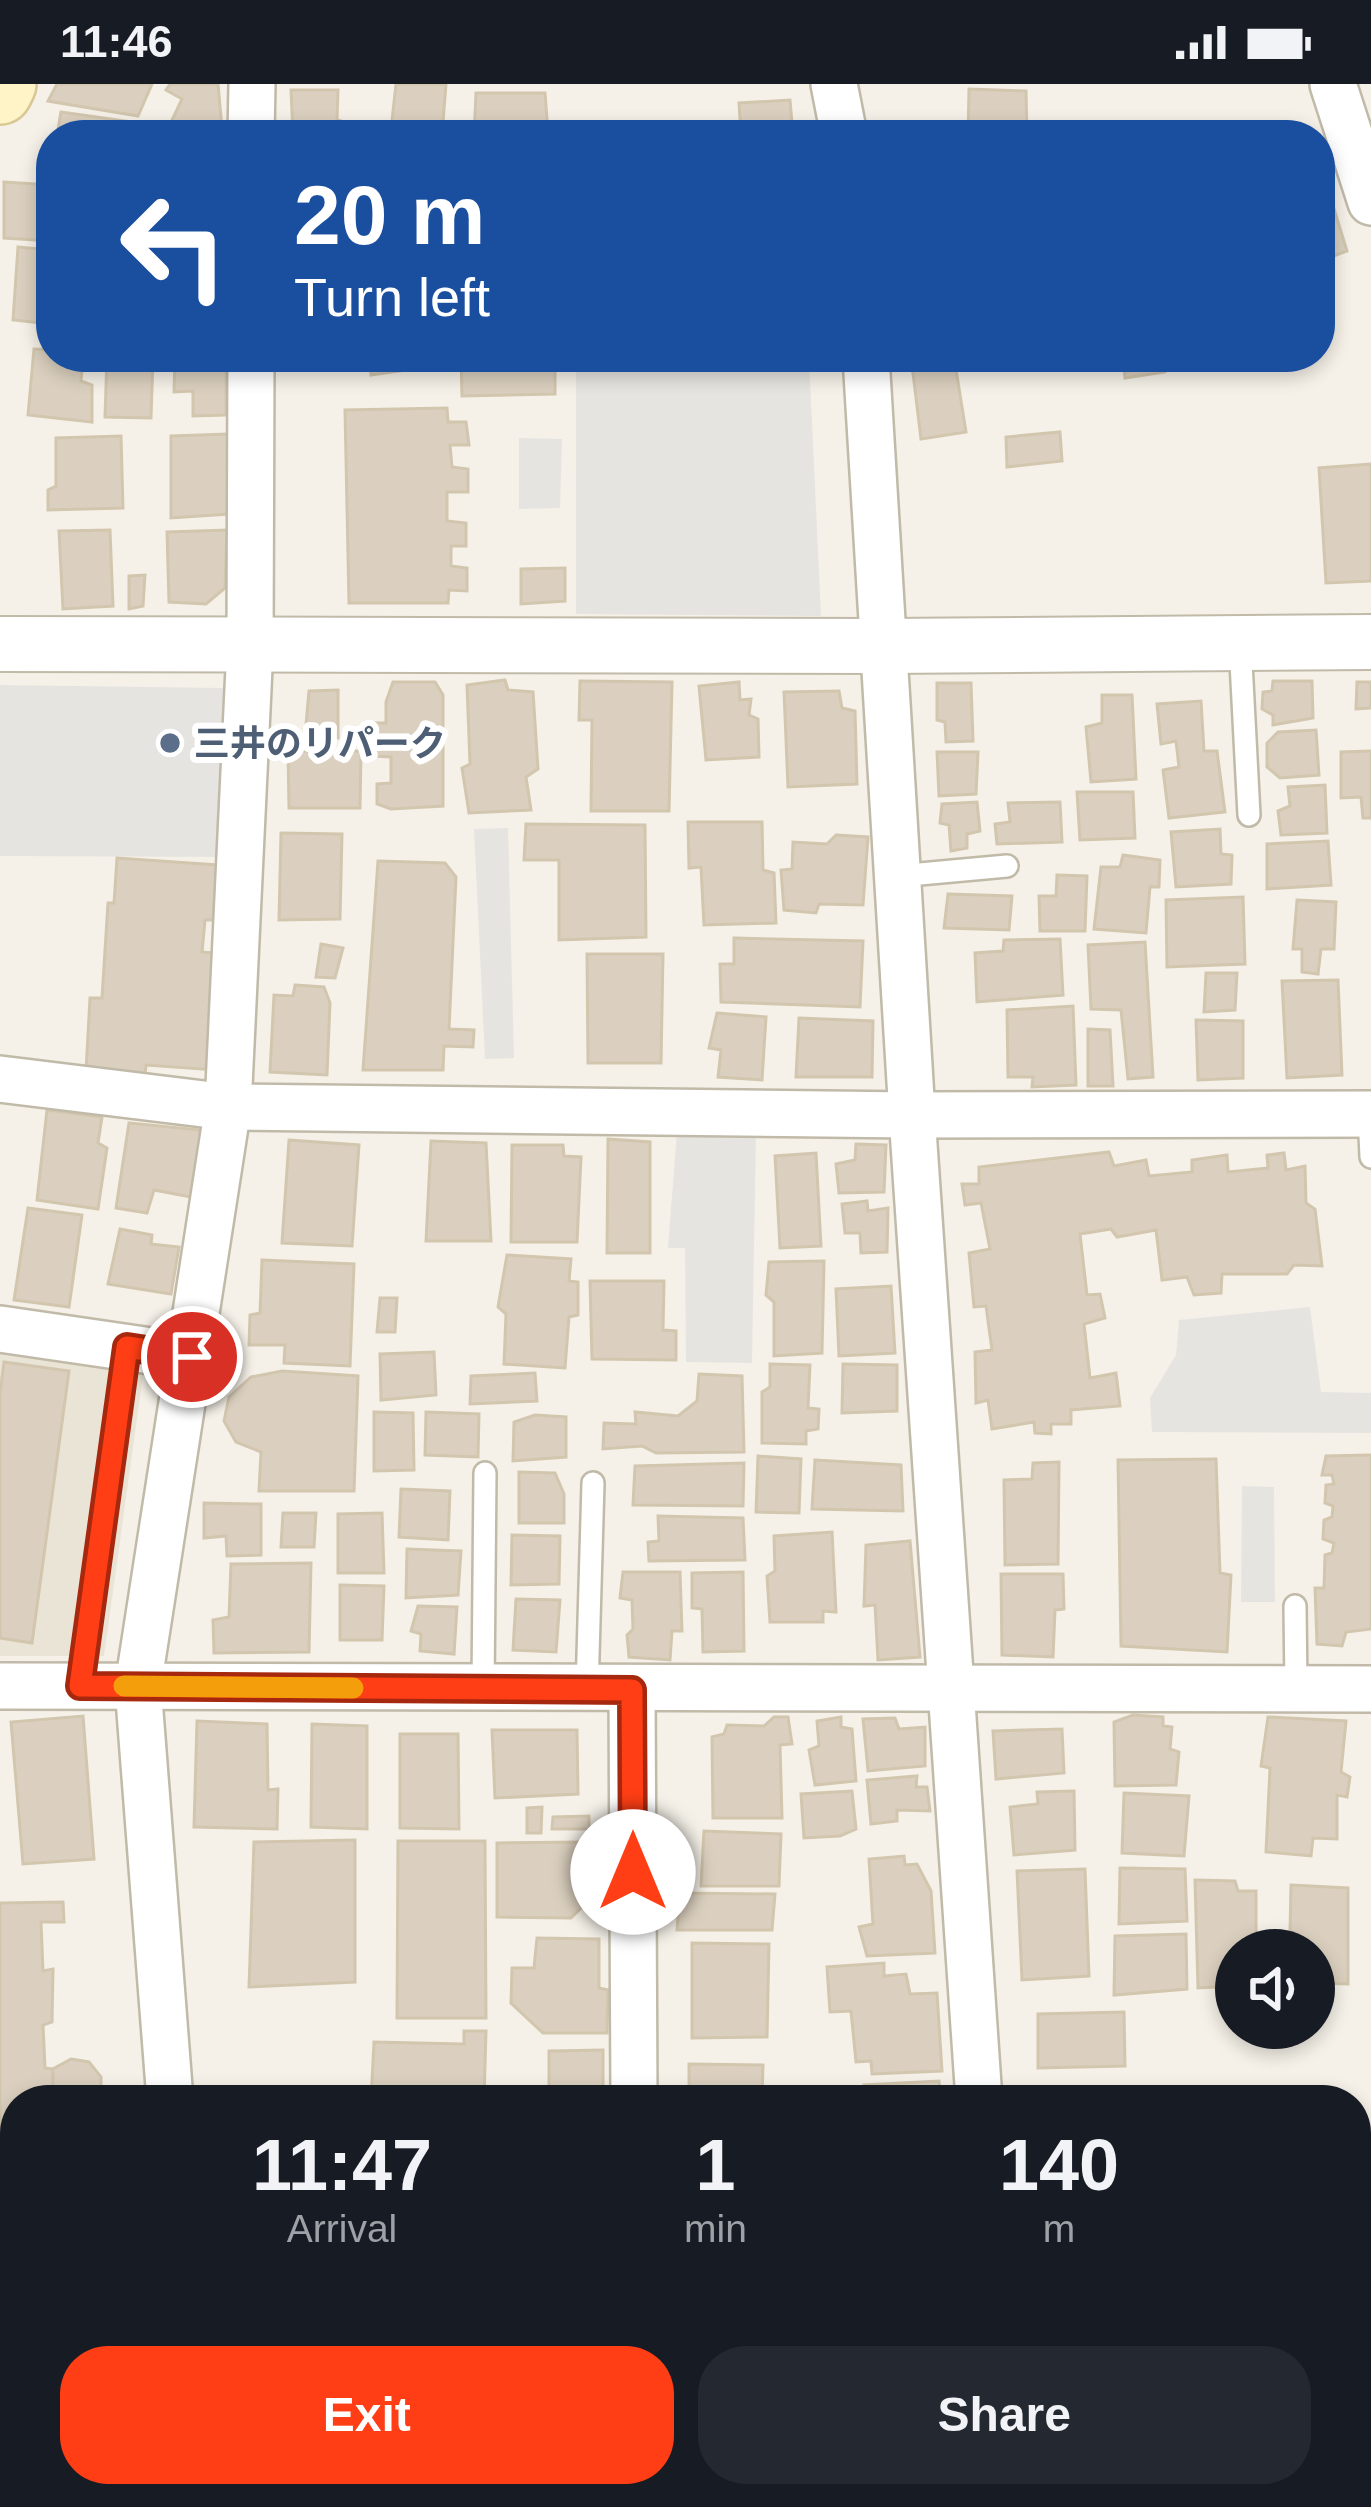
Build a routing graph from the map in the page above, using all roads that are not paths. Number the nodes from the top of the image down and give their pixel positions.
1 (251, 84) edge
2 (834, 84) edge
3 (1333, 84) edge
4 (251, 120) edge
5 (841, 120) edge
6 (1371, 202) edge
7 (251, 372) edge
8 (867, 372) edge
9 (1371, 642) edge
10 (1240, 643) junction
11 (0, 644) edge
12 (884, 646) junction
13 (250, 647) junction
14 (1249, 815) dead end
15 (1006, 866) dead end
16 (898, 876) junction
17 (0, 1079) edge
18 (228, 1107) junction
19 (912, 1115) junction
20 (1370, 1128) edge
21 (0, 1329) edge
22 (127, 1347) junction
23 (192, 1357) junction
24 (485, 1473) dead end
25 (593, 1484) dead end
26 (1294, 1606) dead end
27 (0, 1686) edge
28 (80, 1686) junction
29 (138, 1686) junction
30 (484, 1689) junction
31 (1296, 1689) junction
32 (1371, 1689) edge
33 (587, 1690) junction
34 (632, 1690) junction
35 (952, 1690) junction
36 (169, 2085) edge
37 (634, 2085) edge
38 (978, 2085) edge

1 - 4 street
2 - 5 street
3 - 6 street
7 - 13 street
8 - 12 street
9 - 10 street
10 - 12 street
10 - 14 lane
11 - 13 street
12 - 13 street
12 - 16 street
13 - 18 street
15 - 16 lane
16 - 19 street
17 - 18 street
18 - 19 street
18 - 23 street
19 - 20 street
19 - 35 street
21 - 22 street
22 - 23 street
22 - 28 lane
23 - 29 street
24 - 30 lane
25 - 33 lane
26 - 31 lane
27 - 28 street
28 - 29 street
29 - 30 street
29 - 36 street
30 - 33 street
31 - 32 street
31 - 35 street
33 - 34 street
34 - 35 street
34 - 37 street
35 - 38 street

